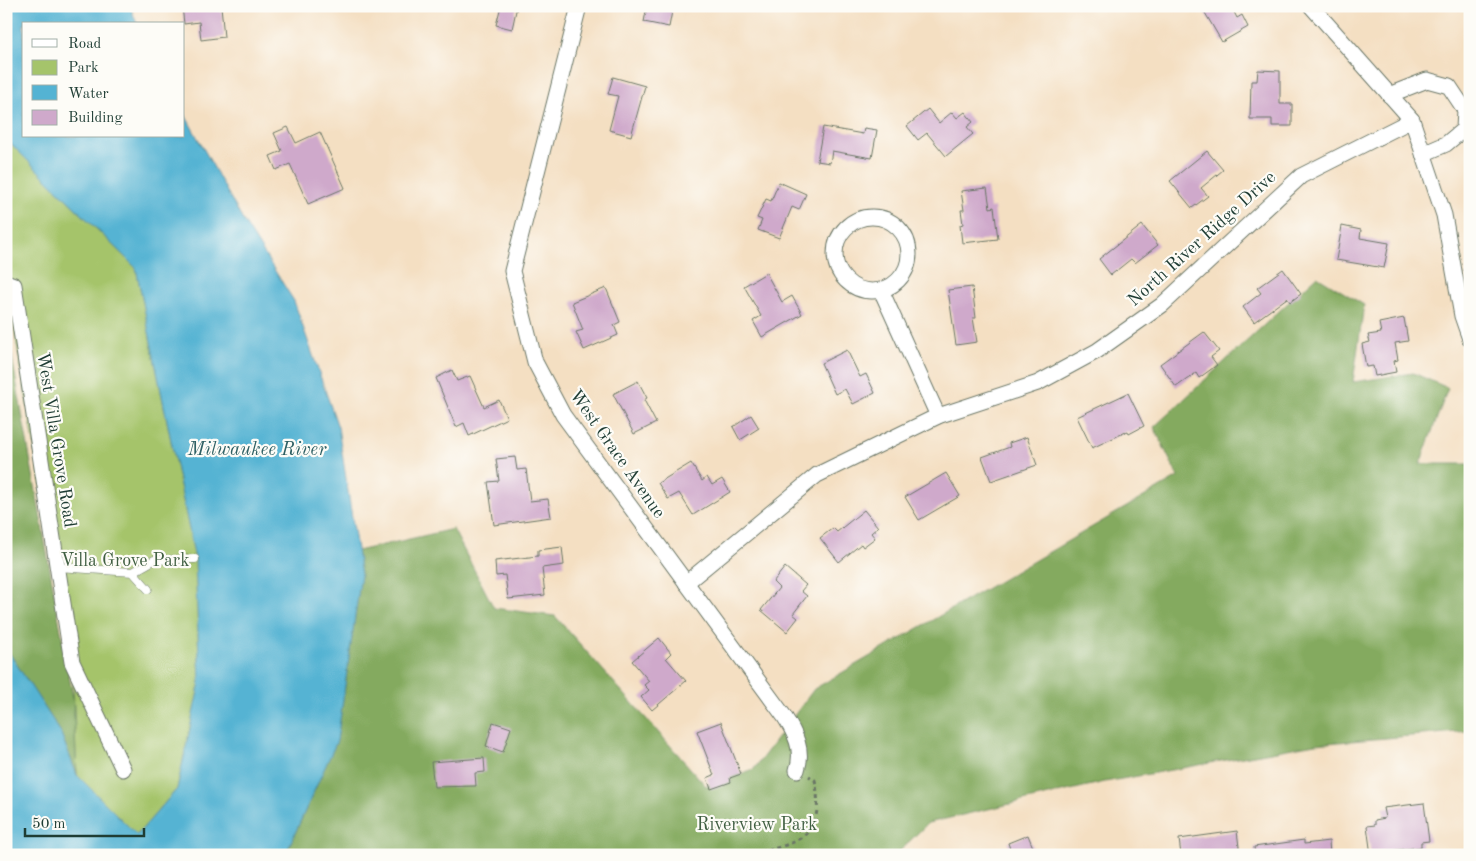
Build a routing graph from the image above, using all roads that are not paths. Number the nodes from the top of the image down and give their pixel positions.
1 (579, 6) edge
2 (1311, 6) edge
3 (1389, 95) junction
4 (1412, 120) junction
5 (1424, 154) junction
6 (10, 284) edge
7 (881, 290) junction
8 (1470, 339) edge
9 (938, 416) junction
10 (195, 559) dead end
11 (57, 567) junction
12 (133, 572) junction
13 (686, 583) junction
14 (148, 590) dead end
15 (123, 769) dead end
16 (797, 770) road end

1 - 13 street, West Grace Avenue
2 - 3 street
3 - 4 street
3 - 5 street
4 - 5 street
4 - 9 street, North River Ridge Drive
5 - 8 street
6 - 11 street, West Villa Grove Road
7 - 7 street
7 - 9 street
9 - 13 street, North River Ridge Drive
10 - 12 lane
11 - 12 lane
11 - 15 street, West Villa Grove Road
12 - 14 lane
13 - 16 street, West Grace Avenue

